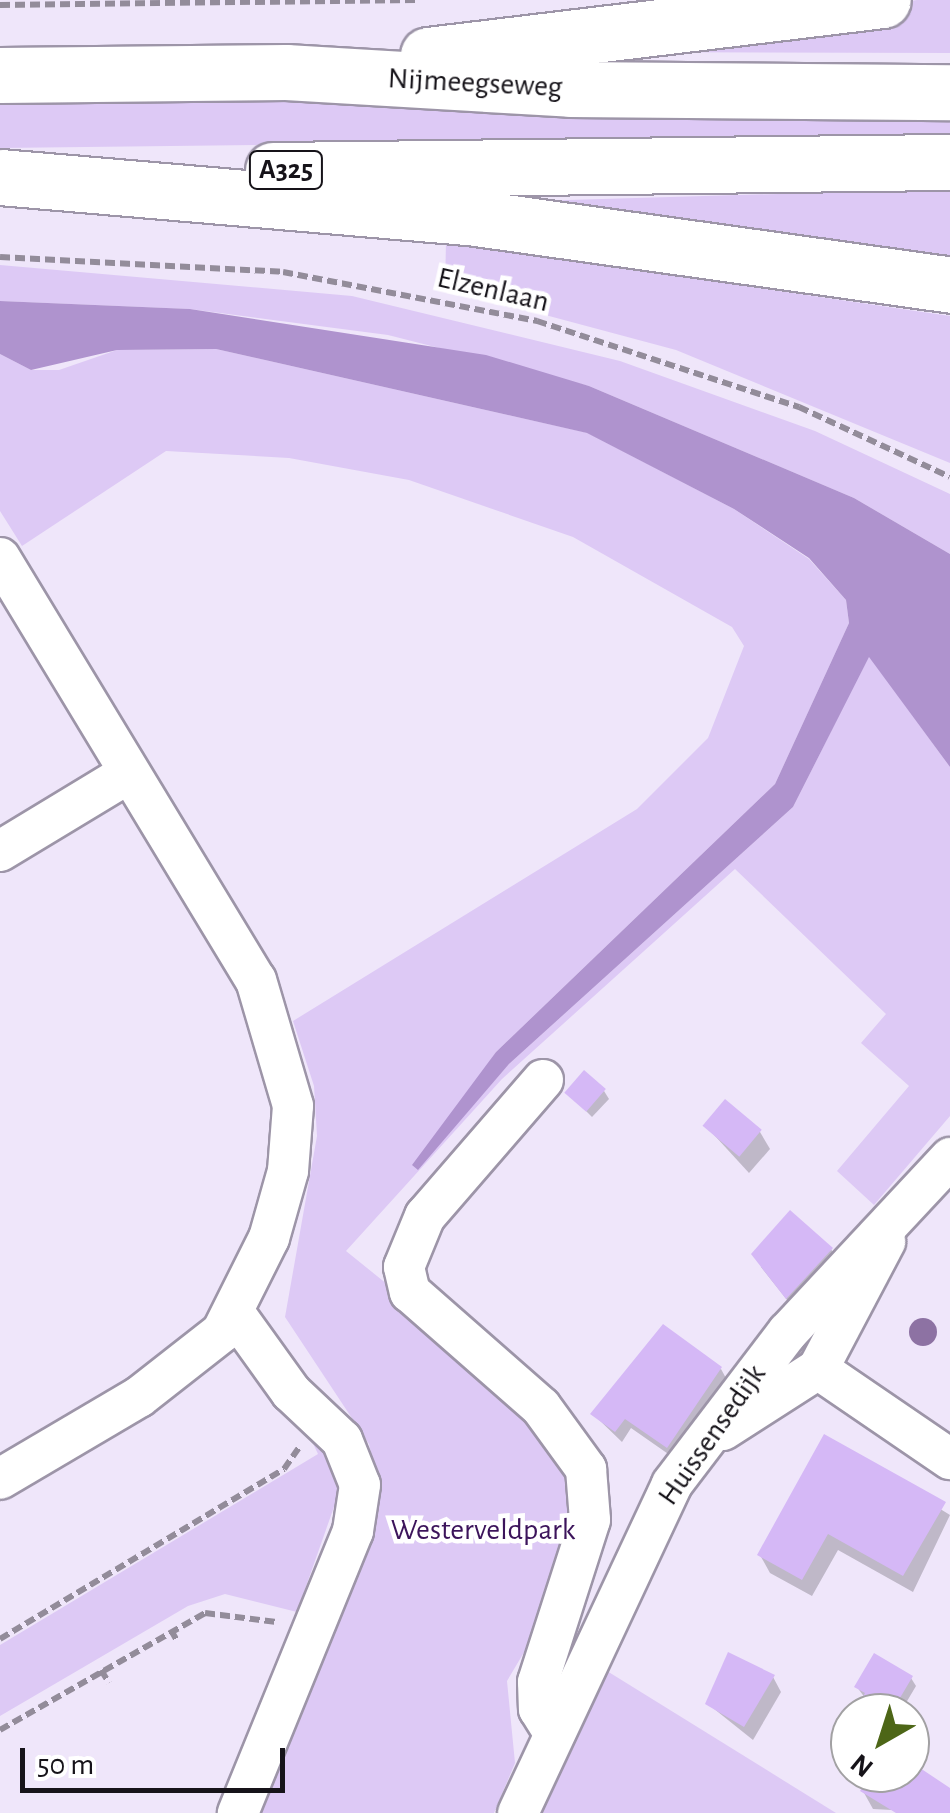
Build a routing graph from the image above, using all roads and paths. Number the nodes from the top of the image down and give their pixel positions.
1 (416, 0) edge
2 (883, 0) edge
3 (0, 5) edge
4 (286, 72) junction
5 (0, 75) edge
6 (950, 92) edge
7 (950, 162) edge
8 (0, 177) edge
9 (0, 258) edge
10 (950, 286) edge
11 (950, 477) edge
12 (0, 558) edge
13 (127, 774) junction
14 (0, 851) edge
15 (543, 1080) dead end
16 (950, 1158) edge
17 (896, 1215) junction
18 (236, 1314) junction
19 (818, 1369) junction
20 (322, 1421) junction
21 (700, 1444) junction
22 (950, 1460) edge
23 (0, 1480) edge
24 (309, 1628) junction
25 (171, 1630) junction
26 (0, 1639) edge
27 (176, 1641) dead end
28 (101, 1670) junction
29 (108, 1683) dead end
30 (34, 1710) junction
31 (42, 1722) dead end
32 (0, 1730) edge
33 (554, 1733) junction
34 (238, 1813) edge
35 (518, 1813) edge

1 - 3 path
2 - 4 highway
4 - 5 highway, Nijmeegseweg
4 - 6 highway, Nijmeegseweg
7 - 8 highway, A325
8 - 10 highway, A325
9 - 11 path, Elzenlaan
12 - 13 street
13 - 14 street
13 - 18 street
15 - 33 street
16 - 17 street, Huissensedijk
17 - 19 street
17 - 21 street, Huissensedijk
18 - 20 street
18 - 23 street
19 - 21 street
19 - 22 street
20 - 24 street
20 - 26 path
21 - 33 street, Huissensedijk
24 - 25 path
24 - 34 street
25 - 27 path
25 - 28 path
28 - 29 path
28 - 30 path
30 - 31 path
30 - 32 path
33 - 35 street, Huissensedijk

